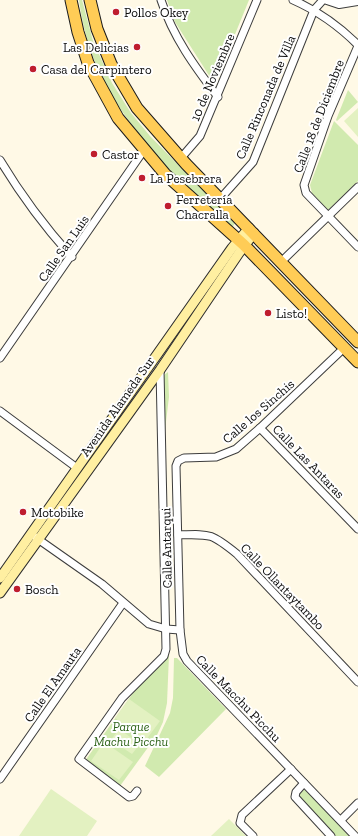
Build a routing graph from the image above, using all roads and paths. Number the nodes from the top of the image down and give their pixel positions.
1 (71, 0) edge
2 (90, 0) edge
3 (162, 0) edge
4 (257, 0) edge
5 (293, 0) edge
6 (323, 0) edge
7 (327, 0) edge
8 (358, 1) edge
9 (341, 2) edge
10 (314, 10) junction
11 (358, 45) edge
12 (218, 97) junction
13 (144, 150) junction
14 (181, 158) junction
15 (0, 160) edge
16 (358, 187) edge
17 (220, 199) junction
18 (328, 217) junction
19 (251, 231) junction
20 (241, 243) junction
21 (358, 247) edge
22 (72, 257) junction
23 (281, 262) junction
24 (358, 342) edge
25 (344, 348) junction
26 (0, 358) edge
27 (358, 362) edge
28 (160, 370) junction
29 (0, 411) edge
30 (260, 428) junction
31 (176, 466) joint
32 (77, 468) junction
33 (358, 529) edge
34 (178, 535) junction
35 (35, 537) junction
36 (0, 578) edge
37 (0, 593) edge
38 (123, 603) junction
39 (166, 630) junction
40 (180, 630) junction
41 (358, 682) edge
42 (291, 769) junction
43 (0, 779) edge
44 (304, 783) junction
45 (137, 791) dead end
46 (358, 803) edge
47 (340, 820) junction
48 (253, 836) edge
49 (331, 836) edge
50 (355, 836) edge

1 - 13 main road
2 - 14 main road
3 - 12 street
4 - 12 street, 10 de Noviembre
5 - 10 street
6 - 10 street, Calle Rinconada de Villa
7 - 9 street
8 - 9 street
10 - 11 street
10 - 17 street, Calle Rinconada de Villa
11 - 18 street, Calle 18 de Diciembre
12 - 14 street, 10 de Noviembre
13 - 20 main road
13 - 22 street, Calle San Luis
14 - 17 main road
15 - 22 street
16 - 18 street
17 - 19 main road
18 - 21 street, Calle 18 de Diciembre
18 - 23 street
19 - 20 main road, Avenida Alameda Sur
19 - 23 main road
20 - 25 main road
20 - 28 main road, Avenida Alameda Sur
20 - 32 main road, Avenida Alameda Sur
22 - 26 street, Calle San Luis
23 - 24 main road
25 - 27 main road
25 - 30 street, Calle los Sinchis
28 - 35 main road, Avenida Alameda Sur
28 - 39 street
29 - 32 street
30 - 31 street, Calle los Sinchis
30 - 33 street, Calle Las Antaras
31 - 34 street, Calle Antarqui
32 - 35 main road, Avenida Alameda Sur
34 - 40 street, Calle Antarqui
34 - 41 street, Calle Ollantaytambo
35 - 36 main road, Avenida Alameda Sur
35 - 37 main road, Avenida Alameda Sur
35 - 38 street
38 - 39 street
38 - 43 street, Calle El Amauta
39 - 40 street
39 - 45 street
40 - 42 street, Calle Macchu Picchu
42 - 44 street, Calle Macchu Picchu
42 - 48 street
44 - 47 street, Calle Macchu Picchu
44 - 49 street
46 - 47 street
47 - 50 street, Calle Macchu Picchu

